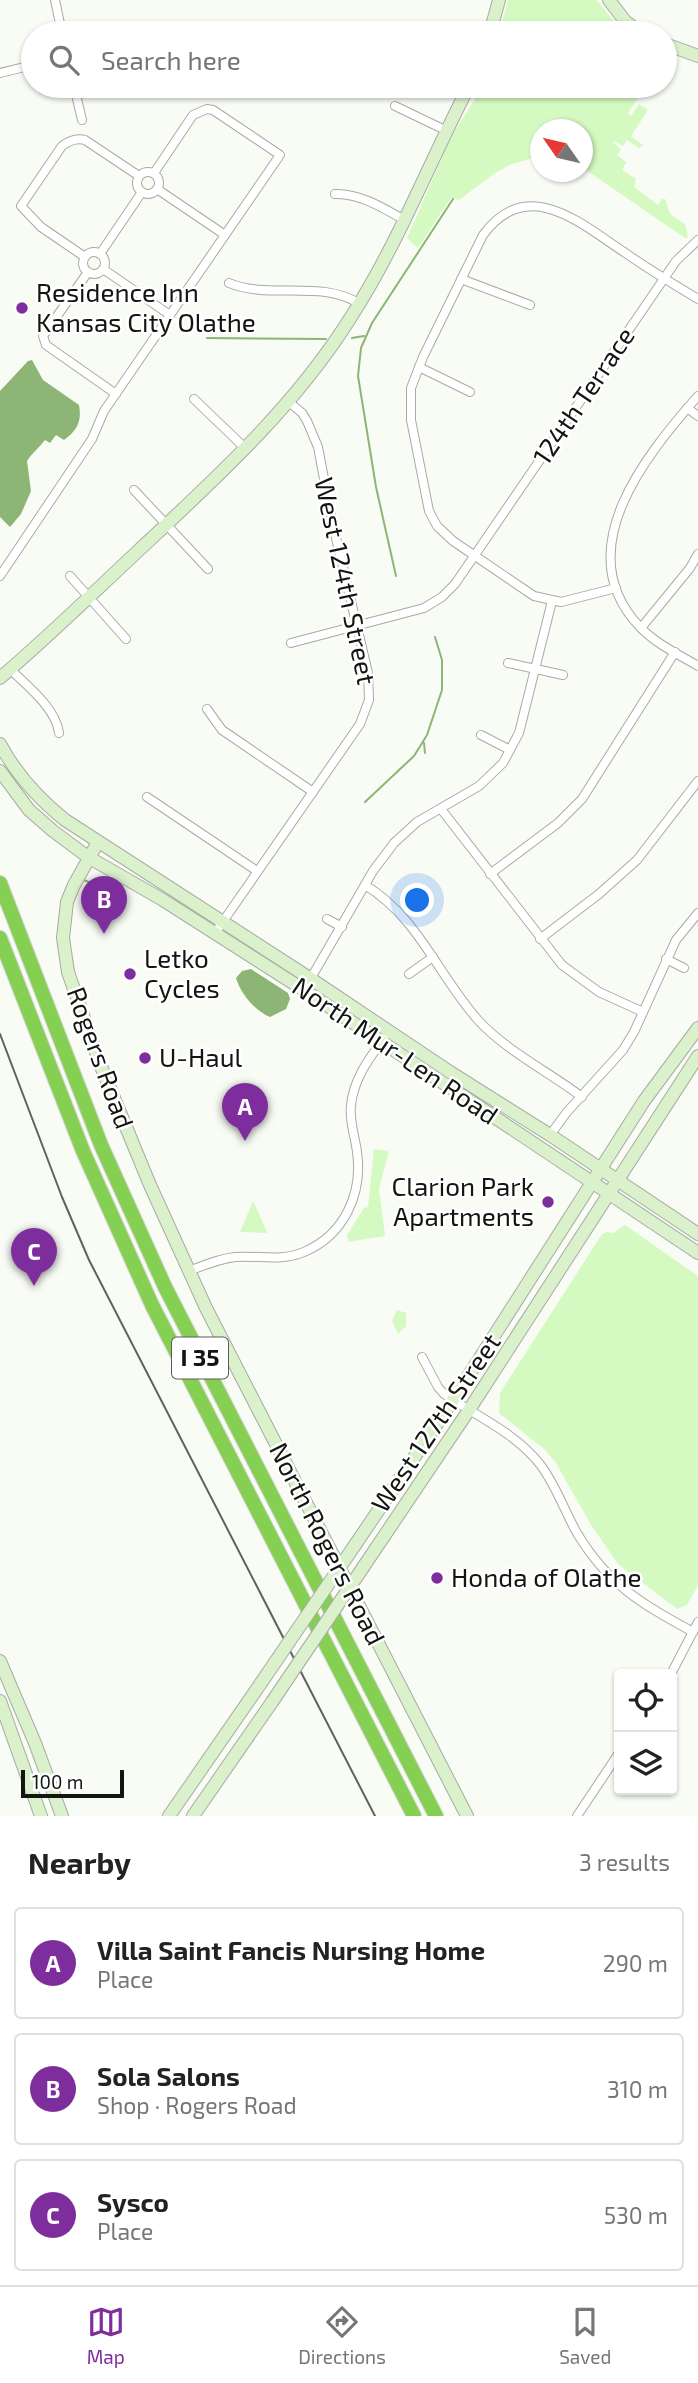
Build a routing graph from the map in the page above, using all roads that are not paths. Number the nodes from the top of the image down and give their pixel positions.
1 (55, 0) edge
2 (499, 0) edge
3 (609, 0) edge
4 (59, 21) edge
5 (493, 21) edge
6 (625, 21) edge
7 (677, 48) edge
8 (698, 56) edge
9 (21, 68) edge
10 (0, 73) edge
11 (77, 98) edge
12 (463, 98) edge
13 (395, 106) dead end
14 (82, 120) dead end
15 (446, 130) junction
16 (154, 173) junction
17 (139, 176) junction
18 (158, 188) junction
19 (142, 192) junction
20 (335, 194) dead end
21 (406, 220) junction
22 (225, 235) junction
23 (698, 240) edge
24 (100, 254) junction
25 (85, 257) junction
26 (103, 270) junction
27 (88, 272) junction
28 (461, 279) junction
29 (664, 279) junction
30 (229, 283) dead end
31 (698, 299) edge
32 (360, 304) junction
33 (530, 305) dead end
34 (170, 315) junction
35 (419, 367) junction
36 (470, 392) dead end
37 (116, 394) junction
38 (698, 396) edge
39 (194, 399) dead end
40 (289, 402) junction
41 (687, 408) junction
42 (698, 416) edge
43 (246, 449) junction
44 (134, 490) dead end
45 (166, 525) junction
46 (698, 554) edge
47 (475, 556) junction
48 (208, 569) dead end
49 (0, 576) edge
50 (70, 576) dead end
51 (616, 588) junction
52 (87, 598) junction
53 (552, 601) junction
54 (357, 626) junction
55 (641, 628) junction
56 (126, 639) dead end
57 (291, 643) dead end
58 (675, 652) junction
59 (508, 663) dead end
60 (698, 666) edge
61 (536, 669) junction
62 (5, 673) edge
63 (563, 676) dead end
64 (207, 709) dead end
65 (59, 733) dead end
66 (481, 735) dead end
67 (0, 744) edge
68 (510, 750) junction
69 (0, 771) edge
70 (698, 781) edge
71 (313, 792) junction
72 (147, 797) dead end
73 (441, 808) junction
74 (98, 842) junction
75 (88, 857) junction
76 (257, 871) junction
77 (490, 874) junction
78 (0, 883) edge
79 (365, 885) junction
80 (698, 913) edge
81 (327, 919) dead end
82 (219, 927) junction
83 (342, 928) junction
84 (0, 938) edge
85 (540, 939) junction
86 (433, 957) junction
87 (666, 959) junction
88 (684, 968) dead end
89 (409, 974) dead end
90 (308, 984) junction
91 (643, 1012) junction
92 (698, 1028) edge
93 (385, 1036) junction
94 (698, 1056) edge
95 (582, 1097) junction
96 (550, 1135) junction
97 (601, 1169) junction
98 (617, 1180) junction
99 (592, 1182) junction
100 (608, 1193) junction
101 (698, 1234) edge
102 (698, 1253) edge
103 (189, 1271) junction
104 (422, 1357) dead end
105 (453, 1400) junction
106 (469, 1410) junction
107 (698, 1622) edge
108 (693, 1632) junction
109 (0, 1661) edge
110 (674, 1669) edge
111 (0, 1701) edge
112 (614, 1760) edge
113 (41, 1816) edge
114 (62, 1816) edge
115 (169, 1816) edge
116 (192, 1816) edge
117 (414, 1816) edge
118 (436, 1816) edge
119 (467, 1816) edge
120 (577, 1816) edge

1 - 4 street
2 - 5 main road
3 - 6 main road
7 - 8 main road
9 - 10 street
11 - 14 street
12 - 15 main road
13 - 15 street
15 - 21 main road
16 - 17 street
16 - 18 street
16 - 22 street
17 - 19 street
17 - 25 street
18 - 19 street
18 - 22 street
19 - 24 street
20 - 21 street
21 - 32 main road
22 - 34 street
23 - 29 street, 124th Terrace
24 - 25 street
24 - 26 street
25 - 27 street
26 - 27 street
26 - 34 street
27 - 37 street
28 - 29 street
28 - 33 street
28 - 35 street
29 - 31 street
29 - 47 street, 124th Terrace
30 - 32 street
32 - 40 main road
34 - 37 street
35 - 36 street
35 - 47 street
37 - 49 street
38 - 41 street
39 - 43 street
40 - 43 main road
40 - 54 street, West 124th Street
41 - 42 street
41 - 51 street
43 - 45 main road
44 - 45 street
45 - 48 street
45 - 52 main road
46 - 55 street
47 - 53 street
47 - 54 street, 124th Terrace
50 - 52 street
51 - 53 street
51 - 55 street
52 - 56 street
52 - 62 main road
53 - 61 street
54 - 57 street, 124th Terrace
54 - 71 street, West 124th Street
55 - 58 street
58 - 60 street
58 - 77 street
59 - 61 street
61 - 63 street
61 - 68 street
62 - 65 street
64 - 71 street
66 - 68 street
67 - 74 main road, North Mur-Len Road
68 - 73 street
69 - 75 main road, North Mur-Len Road
70 - 85 street
71 - 76 street, West 124th Street
72 - 76 street
73 - 77 street
73 - 79 street
74 - 75 main road, Rogers Road
74 - 82 main road, North Mur-Len Road
75 - 82 main road, North Mur-Len Road
75 - 103 main road, Rogers Road
76 - 82 street, West 124th Street
77 - 85 street
78 - 118 highway, I 35
79 - 83 street
79 - 86 street
80 - 87 street
81 - 83 street
82 - 90 main road, North Mur-Len Road
83 - 90 street
84 - 117 highway, I 35
85 - 91 street
86 - 89 street
86 - 95 street
87 - 88 street
87 - 91 street
90 - 93 main road, North Mur-Len Road
91 - 95 street
92 - 97 main road, West 127th Street
93 - 96 main road, North Mur-Len Road
93 - 99 main road, North Mur-Len Road
93 - 103 street
94 - 98 main road, West 127th Street
95 - 96 street
96 - 97 main road, North Mur-Len Road
97 - 98 main road, North Mur-Len Road
97 - 99 main road, West 127th Street
98 - 100 main road, West 127th Street
98 - 101 main road, North Mur-Len Road
99 - 100 main road, North Mur-Len Road
99 - 105 main road, West 127th Street
100 - 102 main road, North Mur-Len Road
100 - 106 main road, West 127th Street
103 - 119 main road, North Rogers Road
104 - 105 street
105 - 106 street
105 - 115 main road, West 127th Street, bridge
106 - 108 street
106 - 116 main road, West 127th Street, bridge
107 - 108 street
108 - 110 street
109 - 114 main road
111 - 113 main road
112 - 120 street

